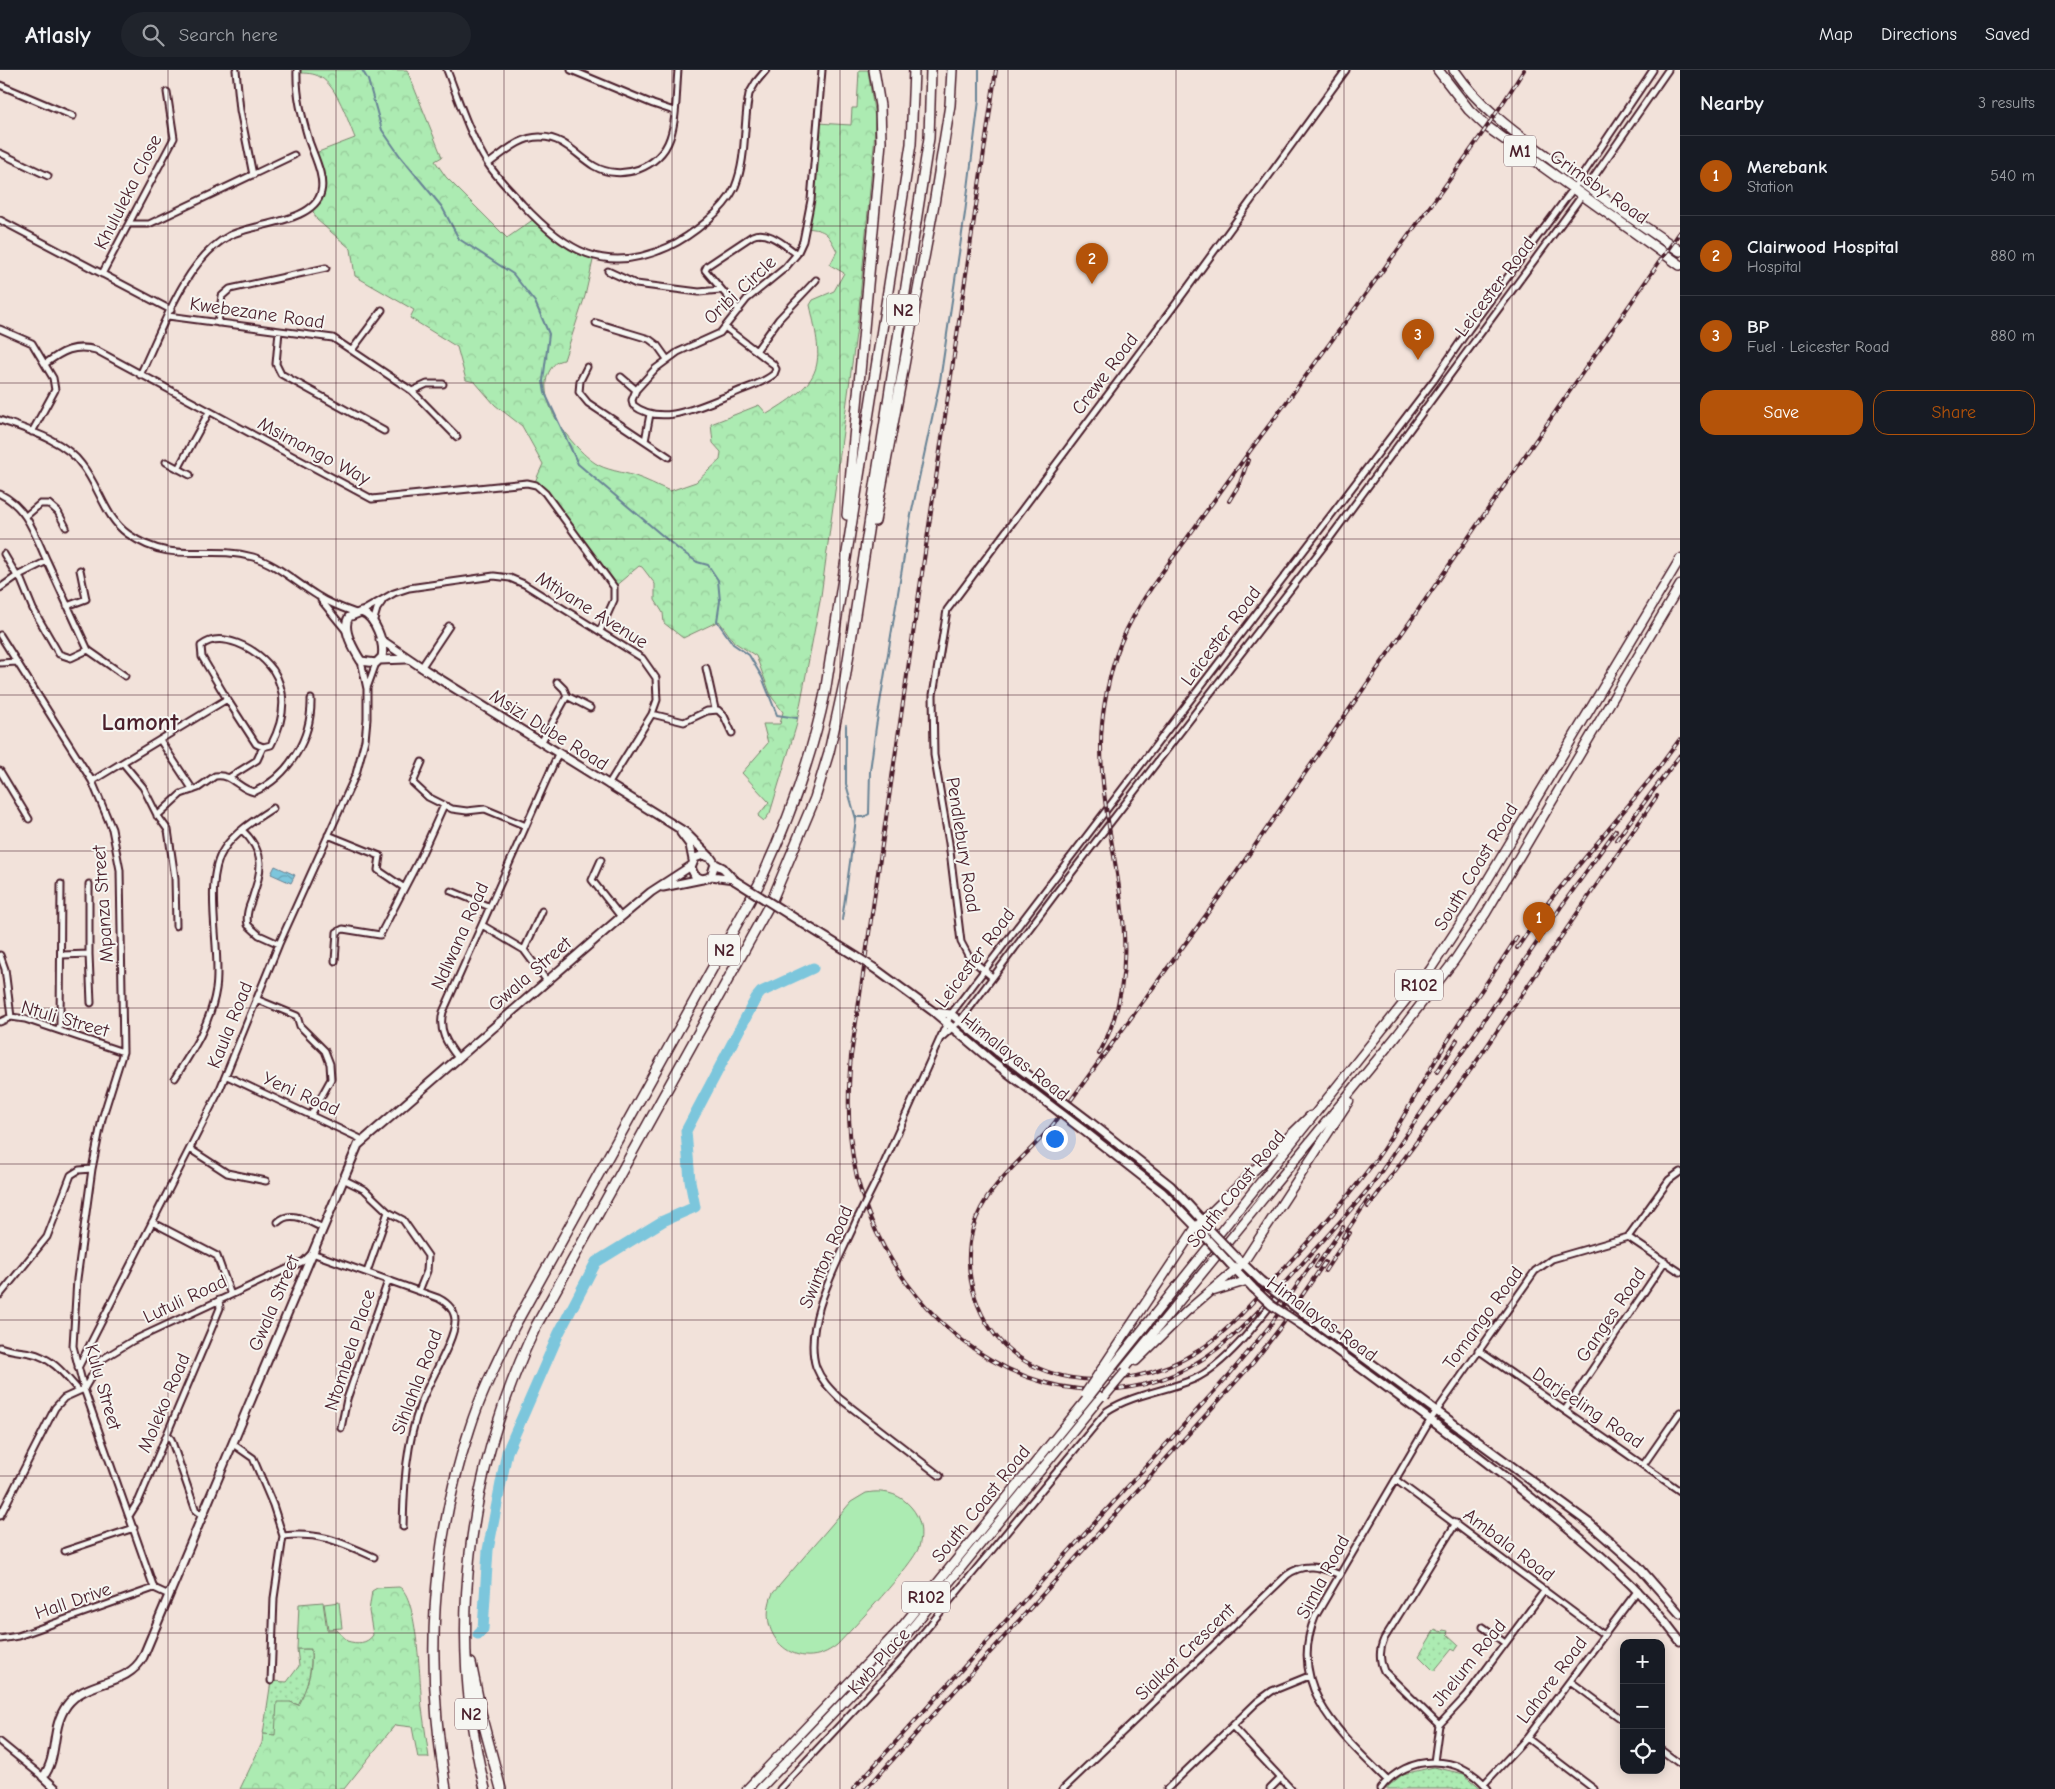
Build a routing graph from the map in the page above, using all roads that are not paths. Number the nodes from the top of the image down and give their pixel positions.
1 (236, 70) edge
2 (297, 70) edge
3 (447, 70) edge
4 (571, 70) edge
5 (678, 70) edge
6 (766, 70) edge
7 (822, 70) edge
8 (874, 70) edge
9 (914, 70) edge
10 (931, 70) edge
11 (952, 70) edge
12 (1346, 70) edge
13 (1438, 70) edge
14 (1454, 70) edge
15 (1654, 70) edge
16 (1668, 70) edge
17 (0, 86) edge
18 (166, 92) dead end
19 (1636, 96) junction
20 (1478, 102) junction
21 (1646, 103) junction
22 (1469, 110) junction
23 (674, 111) junction
24 (73, 116) dead end
25 (0, 153) edge
26 (294, 155) dead end
27 (488, 164) junction
28 (253, 175) junction
29 (48, 176) dead end
30 (1579, 181) junction
31 (1588, 186) junction
32 (1573, 190) junction
33 (1582, 195) junction
34 (0, 220) edge
35 (130, 224) junction
36 (1680, 251) edge
37 (797, 254) junction
38 (1680, 265) edge
39 (326, 268) dead end
40 (608, 271) dead end
41 (102, 274) junction
42 (816, 280) dead end
43 (720, 290) junction
44 (382, 310) dead end
45 (739, 310) junction
46 (170, 313) junction
47 (218, 323) junction
48 (596, 323) dead end
49 (726, 328) junction
50 (0, 329) edge
51 (279, 332) junction
52 (352, 350) junction
53 (756, 351) junction
54 (667, 359) junction
55 (45, 364) junction
56 (587, 367) dead end
57 (140, 375) junction
58 (621, 377) dead end
59 (443, 384) dead end
60 (636, 390) junction
61 (412, 391) junction
62 (209, 412) junction
63 (650, 414) junction
64 (0, 420) edge
65 (384, 431) dead end
66 (32, 432) junction
67 (457, 437) dead end
68 (645, 441) junction
69 (669, 457) dead end
70 (166, 462) dead end
71 (178, 468) junction
72 (190, 476) dead end
73 (0, 494) edge
74 (26, 516) junction
75 (66, 526) dead end
76 (866, 550) junction
77 (4, 554) dead end
78 (1680, 559) edge
79 (47, 561) junction
80 (80, 570) dead end
81 (18, 576) junction
82 (1680, 585) edge
83 (0, 588) edge
84 (1658, 595) junction
85 (317, 596) junction
86 (386, 598) junction
87 (839, 601) junction
88 (1670, 602) junction
89 (67, 606) junction
90 (358, 612) junction
91 (373, 623) junction
92 (449, 626) dead end
93 (600, 631) junction
94 (347, 632) junction
95 (0, 635) edge
96 (380, 639) junction
97 (1630, 641) junction
98 (1642, 648) junction
99 (88, 650) junction
100 (409, 659) junction
101 (361, 661) junction
102 (17, 662) junction
103 (378, 662) junction
104 (0, 663) edge
105 (421, 668) junction
106 (706, 668) dead end
107 (1215, 669) junction
108 (1613, 669) junction
109 (125, 676) dead end
110 (1224, 676) junction
111 (1626, 676) junction
112 (557, 682) dead end
113 (366, 689) junction
114 (567, 696) junction
115 (227, 699) junction
116 (311, 699) dead end
117 (590, 708) dead end
118 (715, 709) junction
119 (652, 714) junction
120 (932, 714) joint
121 (732, 733) dead end
122 (160, 740) junction
123 (1569, 742) junction
124 (540, 743) junction
125 (263, 747) junction
126 (1582, 750) junction
127 (558, 754) junction
128 (422, 762) dead end
129 (124, 763) junction
130 (0, 771) edge
131 (230, 777) junction
132 (92, 781) junction
133 (607, 786) junction
134 (192, 790) junction
135 (444, 805) junction
136 (273, 808) dead end
137 (157, 816) junction
138 (29, 819) dead end
139 (526, 826) junction
140 (673, 827) junction
141 (242, 830) junction
142 (328, 835) junction
143 (601, 860) dead end
144 (713, 861) junction
145 (692, 863) junction
146 (711, 876) junction
147 (702, 879) junction
148 (734, 880) junction
149 (1485, 881) junction
150 (60, 884) dead end
151 (89, 884) dead end
152 (404, 887) junction
153 (1499, 889) junction
154 (451, 891) dead end
155 (651, 892) junction
156 (1044, 892) junction
157 (1052, 898) junction
158 (490, 907) junction
159 (542, 911) dead end
160 (620, 917) junction
161 (482, 924) junction
162 (176, 926) dead end
163 (279, 944) junction
164 (524, 950) junction
165 (89, 954) junction
166 (0, 955) edge
167 (62, 955) junction
168 (335, 961) dead end
169 (984, 971) junction
170 (992, 977) junction
171 (547, 981) junction
172 (256, 999) junction
173 (91, 1003) dead end
174 (934, 1012) junction
175 (951, 1014) junction
176 (11, 1017) junction
177 (960, 1021) junction
178 (0, 1022) edge
179 (945, 1023) junction
180 (1386, 1026) junction
181 (58, 1030) junction
182 (953, 1030) junction
183 (1398, 1034) junction
184 (941, 1038) junction
185 (123, 1052) junction
186 (458, 1058) junction
187 (227, 1076) junction
188 (175, 1078) dead end
189 (1352, 1092) junction
190 (1332, 1094) junction
191 (311, 1115) junction
192 (363, 1140) junction
193 (190, 1149) junction
194 (92, 1169) junction
195 (1680, 1172) edge
196 (344, 1179) junction
197 (266, 1181) dead end
198 (388, 1212) junction
199 (152, 1222) junction
200 (278, 1222) dead end
201 (1205, 1224) junction
202 (323, 1228) junction
203 (1198, 1230) junction
204 (1628, 1237) junction
205 (312, 1253) junction
206 (1665, 1262) junction
207 (1243, 1263) junction
208 (1233, 1267) junction
209 (366, 1272) junction
210 (1680, 1272) edge
211 (388, 1281) junction
212 (1246, 1281) junction
213 (419, 1291) junction
214 (1209, 1293) junction
215 (0, 1295) edge
216 (231, 1295) junction
217 (1278, 1296) junction
218 (219, 1300) junction
219 (1271, 1304) junction
220 (0, 1347) edge
221 (1478, 1350) junction
222 (78, 1368) junction
223 (1124, 1370) junction
224 (1102, 1374) junction
225 (82, 1390) junction
226 (1437, 1410) junction
227 (1565, 1410) junction
228 (1680, 1412) edge
229 (1431, 1419) junction
230 (341, 1428) dead end
231 (167, 1435) junction
232 (233, 1444) junction
233 (1644, 1464) junction
234 (940, 1476) dead end
235 (1396, 1480) junction
236 (1680, 1491) edge
237 (0, 1516) edge
238 (130, 1516) junction
239 (203, 1516) junction
240 (1456, 1523) junction
241 (403, 1527) dead end
242 (134, 1528) junction
243 (283, 1536) junction
244 (65, 1551) dead end
245 (374, 1557) dead end
246 (1338, 1574) junction
247 (154, 1588) junction
248 (1544, 1590) junction
249 (1638, 1590) junction
250 (169, 1595) junction
251 (1680, 1614) edge
252 (1483, 1627) dead end
253 (1604, 1635) junction
254 (465, 1638) junction
255 (0, 1639) edge
256 (1680, 1641) edge
257 (1505, 1643) junction
258 (1310, 1676) junction
259 (271, 1681) dead end
260 (1570, 1681) junction
261 (1620, 1718) edge
262 (1439, 1725) junction
263 (1233, 1727) junction
264 (1527, 1738) junction
265 (0, 1742) edge
266 (1665, 1753) edge
267 (1434, 1762) junction
268 (1680, 1764) edge
269 (44, 1777) junction
270 (1281, 1778) junction
271 (1387, 1780) junction
272 (1484, 1784) junction
273 (56, 1789) edge
274 (446, 1789) edge
275 (485, 1789) edge
276 (501, 1789) edge
277 (747, 1789) edge
278 (760, 1789) edge
279 (780, 1789) edge
280 (1063, 1789) edge
281 (1168, 1789) edge
282 (1270, 1789) edge
283 (1291, 1789) edge
284 (1380, 1789) edge
285 (1488, 1789) edge
286 (1594, 1789) edge

1 - 28 street
2 - 46 street
3 - 27 street
4 - 23 street
5 - 23 street
6 - 27 street
7 - 37 street, Oribi Circle
8 - 87 highway
9 - 87 highway, N2
10 - 76 highway, N2
11 - 76 highway
12 - 120 street, Crewe Road
13 - 22 highway, Grimsby Road / M1
14 - 20 highway, Grimsby Road / M1
15 - 19 street, Leicester Road
16 - 21 street, Leicester Road
17 - 24 street
18 - 35 street, Khululeka Close
19 - 21 street
19 - 30 street, Leicester Road
20 - 22 highway
20 - 30 highway, Grimsby Road / M1
21 - 31 street, Leicester Road
22 - 32 highway, Grimsby Road / M1
23 - 27 street
25 - 29 street
26 - 28 street
28 - 35 street
30 - 31 highway, Grimsby Road / M1
30 - 32 street, Leicester Road
31 - 33 street, Leicester Road
31 - 36 highway, Grimsby Road / M1
32 - 33 highway, Grimsby Road / M1
32 - 107 street, Leicester Road
33 - 38 highway, Grimsby Road / M1
33 - 110 street, Leicester Road
34 - 41 street
35 - 41 street, Khululeka Close
37 - 43 street
37 - 45 street, Oribi Circle
39 - 47 street
40 - 43 street
41 - 46 street
42 - 53 street
43 - 45 street
44 - 52 street
45 - 49 street, Oribi Circle
46 - 47 street, Kwebezane Road
46 - 57 street, Kwebezane Road
47 - 51 street, Kwebezane Road
48 - 54 street
49 - 53 street
49 - 54 street, Oribi Circle
50 - 55 street
51 - 52 street, Kwebezane Road
51 - 65 street
52 - 61 street, Kwebezane Road
53 - 63 street
54 - 60 street, Oribi Circle
55 - 57 street, Msimango Way
55 - 66 street
56 - 68 street
57 - 62 street, Msimango Way
58 - 60 street
59 - 61 street
60 - 63 street
61 - 67 street, Kwebezane Road
62 - 71 street
62 - 93 street, Msimango Way
63 - 68 street
64 - 66 street
66 - 85 street
68 - 69 street
70 - 71 street
71 - 72 street
73 - 74 street
74 - 75 street
74 - 79 street
76 - 254 highway, N2
77 - 81 street
78 - 84 main road, South Coast Road / R102
79 - 81 street
79 - 89 street
80 - 89 street
81 - 83 street
81 - 99 street
82 - 88 main road, South Coast Road / R102
84 - 88 main road
84 - 97 main road, South Coast Road / R102
85 - 90 street
85 - 94 street
86 - 90 street, Mtiyane Avenue
86 - 91 street
86 - 93 street, Mtiyane Avenue
87 - 274 highway, N2
88 - 98 main road, South Coast Road / R102
89 - 99 street
90 - 91 street
90 - 94 street
91 - 96 street
92 - 105 street
93 - 119 street, Mtiyane Avenue
94 - 101 street
95 - 102 street, Mpanza Street
96 - 100 street, Msizi Dube Road
96 - 103 street
97 - 98 main road
97 - 108 main road, South Coast Road / R102
98 - 111 main road, South Coast Road / R102
99 - 109 street
100 - 103 street
100 - 105 street, Msizi Dube Road
101 - 103 street
101 - 113 street, Kaula Road
102 - 104 street
102 - 132 street, Mpanza Street
103 - 113 street, Kaula Road
105 - 124 street, Msizi Dube Road
106 - 118 street
107 - 110 street
107 - 156 street, Leicester Road
108 - 111 main road
108 - 123 main road, South Coast Road / R102
110 - 157 street, Leicester Road
111 - 126 main road, South Coast Road / R102
112 - 114 street
113 - 142 street, Kaula Road
114 - 117 street
114 - 124 street
115 - 122 street
115 - 125 street
115 - 125 street
116 - 131 street
118 - 119 street
118 - 121 street
119 - 133 street, Mtiyane Avenue
120 - 169 street, Pendlebury Road
122 - 129 street
122 - 134 street
123 - 126 main road
123 - 149 main road, South Coast Road / R102
124 - 127 street, Msizi Dube Road
125 - 131 street
126 - 153 main road, South Coast Road / R102
127 - 133 street, Msizi Dube Road
127 - 139 street, Ndlwana Road
128 - 135 street
129 - 132 street
129 - 137 street
130 - 138 street
131 - 134 street
132 - 185 street, Mpanza Street
133 - 140 street, Msizi Dube Road
134 - 137 street
135 - 139 street
135 - 152 street
136 - 141 street
137 - 162 street
139 - 158 street, Ndlwana Road
140 - 144 street, Msizi Dube Road
140 - 145 street, Msizi Dube Road
141 - 163 street
141 - 188 street
142 - 152 street
142 - 163 street, Kaula Road
143 - 160 street
144 - 145 street
144 - 146 street
144 - 148 street, Msizi Dube Road
145 - 147 street
145 - 155 street, Gwala Street
146 - 147 street
146 - 148 street, Msizi Dube Road
147 - 155 street, Gwala Street
148 - 174 street, Msizi Dube Road, bridge
149 - 153 main road
149 - 180 main road, South Coast Road / R102
150 - 167 street
151 - 165 street
152 - 168 street
153 - 183 main road, South Coast Road / R102
154 - 158 street
155 - 160 street, Gwala Street
156 - 157 street
156 - 169 street, Leicester Road
157 - 170 street, Leicester Road
158 - 161 street, Ndlwana Road
159 - 164 street
160 - 171 street, Gwala Street
161 - 164 street
161 - 186 street, Ndlwana Road
163 - 172 street, Kaula Road
164 - 171 street
165 - 167 street
165 - 173 street
166 - 176 street
167 - 181 street
169 - 170 street
169 - 175 street, Leicester Road
170 - 177 street, Leicester Road
171 - 186 street, Gwala Street
172 - 187 street, Kaula Road
172 - 191 street
174 - 175 street, Msizi Dube Road
174 - 179 street, Msizi Dube Road
175 - 177 street, Himalayas Road
175 - 179 street, Leicester Road
176 - 178 street, Ntuli Street
176 - 181 street, Ntuli Street
177 - 182 street, Leicester Road
177 - 201 street, Himalayas Road, bridge
179 - 182 street, Himalayas Road
179 - 184 street, Leicester Road
180 - 183 main road
180 - 190 main road, South Coast Road / R102
181 - 185 street, Ntuli Street
182 - 184 street, Leicester Road
182 - 203 street, Himalayas Road, bridge
183 - 189 main road, South Coast Road / R102
184 - 234 street, Swinton Road, bridge
185 - 194 street, Mpanza Street
186 - 192 street, Gwala Street
187 - 191 street, Yeni Road
187 - 193 street, Kaula Road
189 - 207 main road
189 - 223 main road, South Coast Road / R102
190 - 201 main road
190 - 224 main road, South Coast Road / R102
191 - 192 street, Yeni Road
192 - 196 street, Gwala Street
193 - 197 street
193 - 199 street, Kaula Road
194 - 215 street
194 - 222 street, Kulu Street
195 - 204 street
196 - 198 street
196 - 202 street, Gwala Street
198 - 209 street
198 - 213 street
199 - 216 street
199 - 222 street, Kaula Road
200 - 202 street
201 - 203 main road
201 - 207 street, Himalayas Road, bridge
202 - 205 street, Gwala Street
203 - 208 street, Himalayas Road, bridge
203 - 224 main road
204 - 206 street
204 - 221 street, Tomango Road
205 - 209 street, Sihlahla Road
205 - 216 street, Lutuli Road
205 - 232 street, Gwala Street
206 - 210 street
206 - 227 street, Ganges Road
207 - 208 main road
207 - 217 street, Himalayas Road, bridge
208 - 212 street, Himalayas Road
208 - 214 main road
209 - 211 street, Sihlahla Road
211 - 213 street, Sihlahla Road
211 - 230 street, Ntombela Place
212 - 214 main road
212 - 219 street, Himalayas Road, bridge
213 - 241 street, Sihlahla Road
214 - 223 main road
216 - 218 street, Lutuli Road
217 - 219 street, Kwb Place
217 - 226 street, Himalayas Road, bridge
218 - 225 street, Lutuli Road
218 - 231 street, Moleko Road
219 - 229 street, Himalayas Road, bridge
219 - 279 street, Kwb Place
220 - 225 street
221 - 226 street, Tomango Road
221 - 227 street, Darjeeling Road
222 - 225 street, Kulu Street
223 - 278 main road, South Coast Road / R102, bridge
224 - 277 main road, South Coast Road / R102, bridge
225 - 237 street
225 - 238 street, Kulu Street
226 - 229 street, Simla Road
226 - 251 street, Himalayas Road
227 - 233 street, Darjeeling Road
228 - 233 street
229 - 235 street, Simla Road
229 - 249 street, Himalayas Road
231 - 238 street, Moleko Road
231 - 239 street
232 - 239 street, Gwala Street
232 - 243 street
233 - 236 street, Darjeeling Road
235 - 240 street, Ambala Road
235 - 246 street, Simla Road
238 - 242 street, Kulu Street
239 - 250 street, Gwala Street
240 - 248 street, Ambala Road
240 - 262 street
242 - 244 street
242 - 247 street, Kulu Street
243 - 245 street
243 - 259 street
246 - 258 street, Simla Road
246 - 280 street, Sialkot Crescent
247 - 250 street
247 - 255 street, Hall Drive
248 - 253 street, Ambala Road
248 - 257 street, Jhelum Road
249 - 253 street, Lahore Road
249 - 256 street, Himalayas Road
250 - 269 street, Gwala Street
252 - 257 street
253 - 260 street, Lahore Road
254 - 275 highway, N2
254 - 276 highway
257 - 262 street, Jhelum Road
258 - 263 street
258 - 271 street, Simla Road
260 - 261 street
260 - 264 street, Lahore Road
262 - 267 street, Jhelum Road
263 - 270 street
263 - 281 street
264 - 272 street, Lahore Road
264 - 286 street
265 - 269 street
266 - 268 street
267 - 271 street
267 - 272 street
269 - 273 street
270 - 282 street
270 - 283 street
271 - 284 street
272 - 285 street

